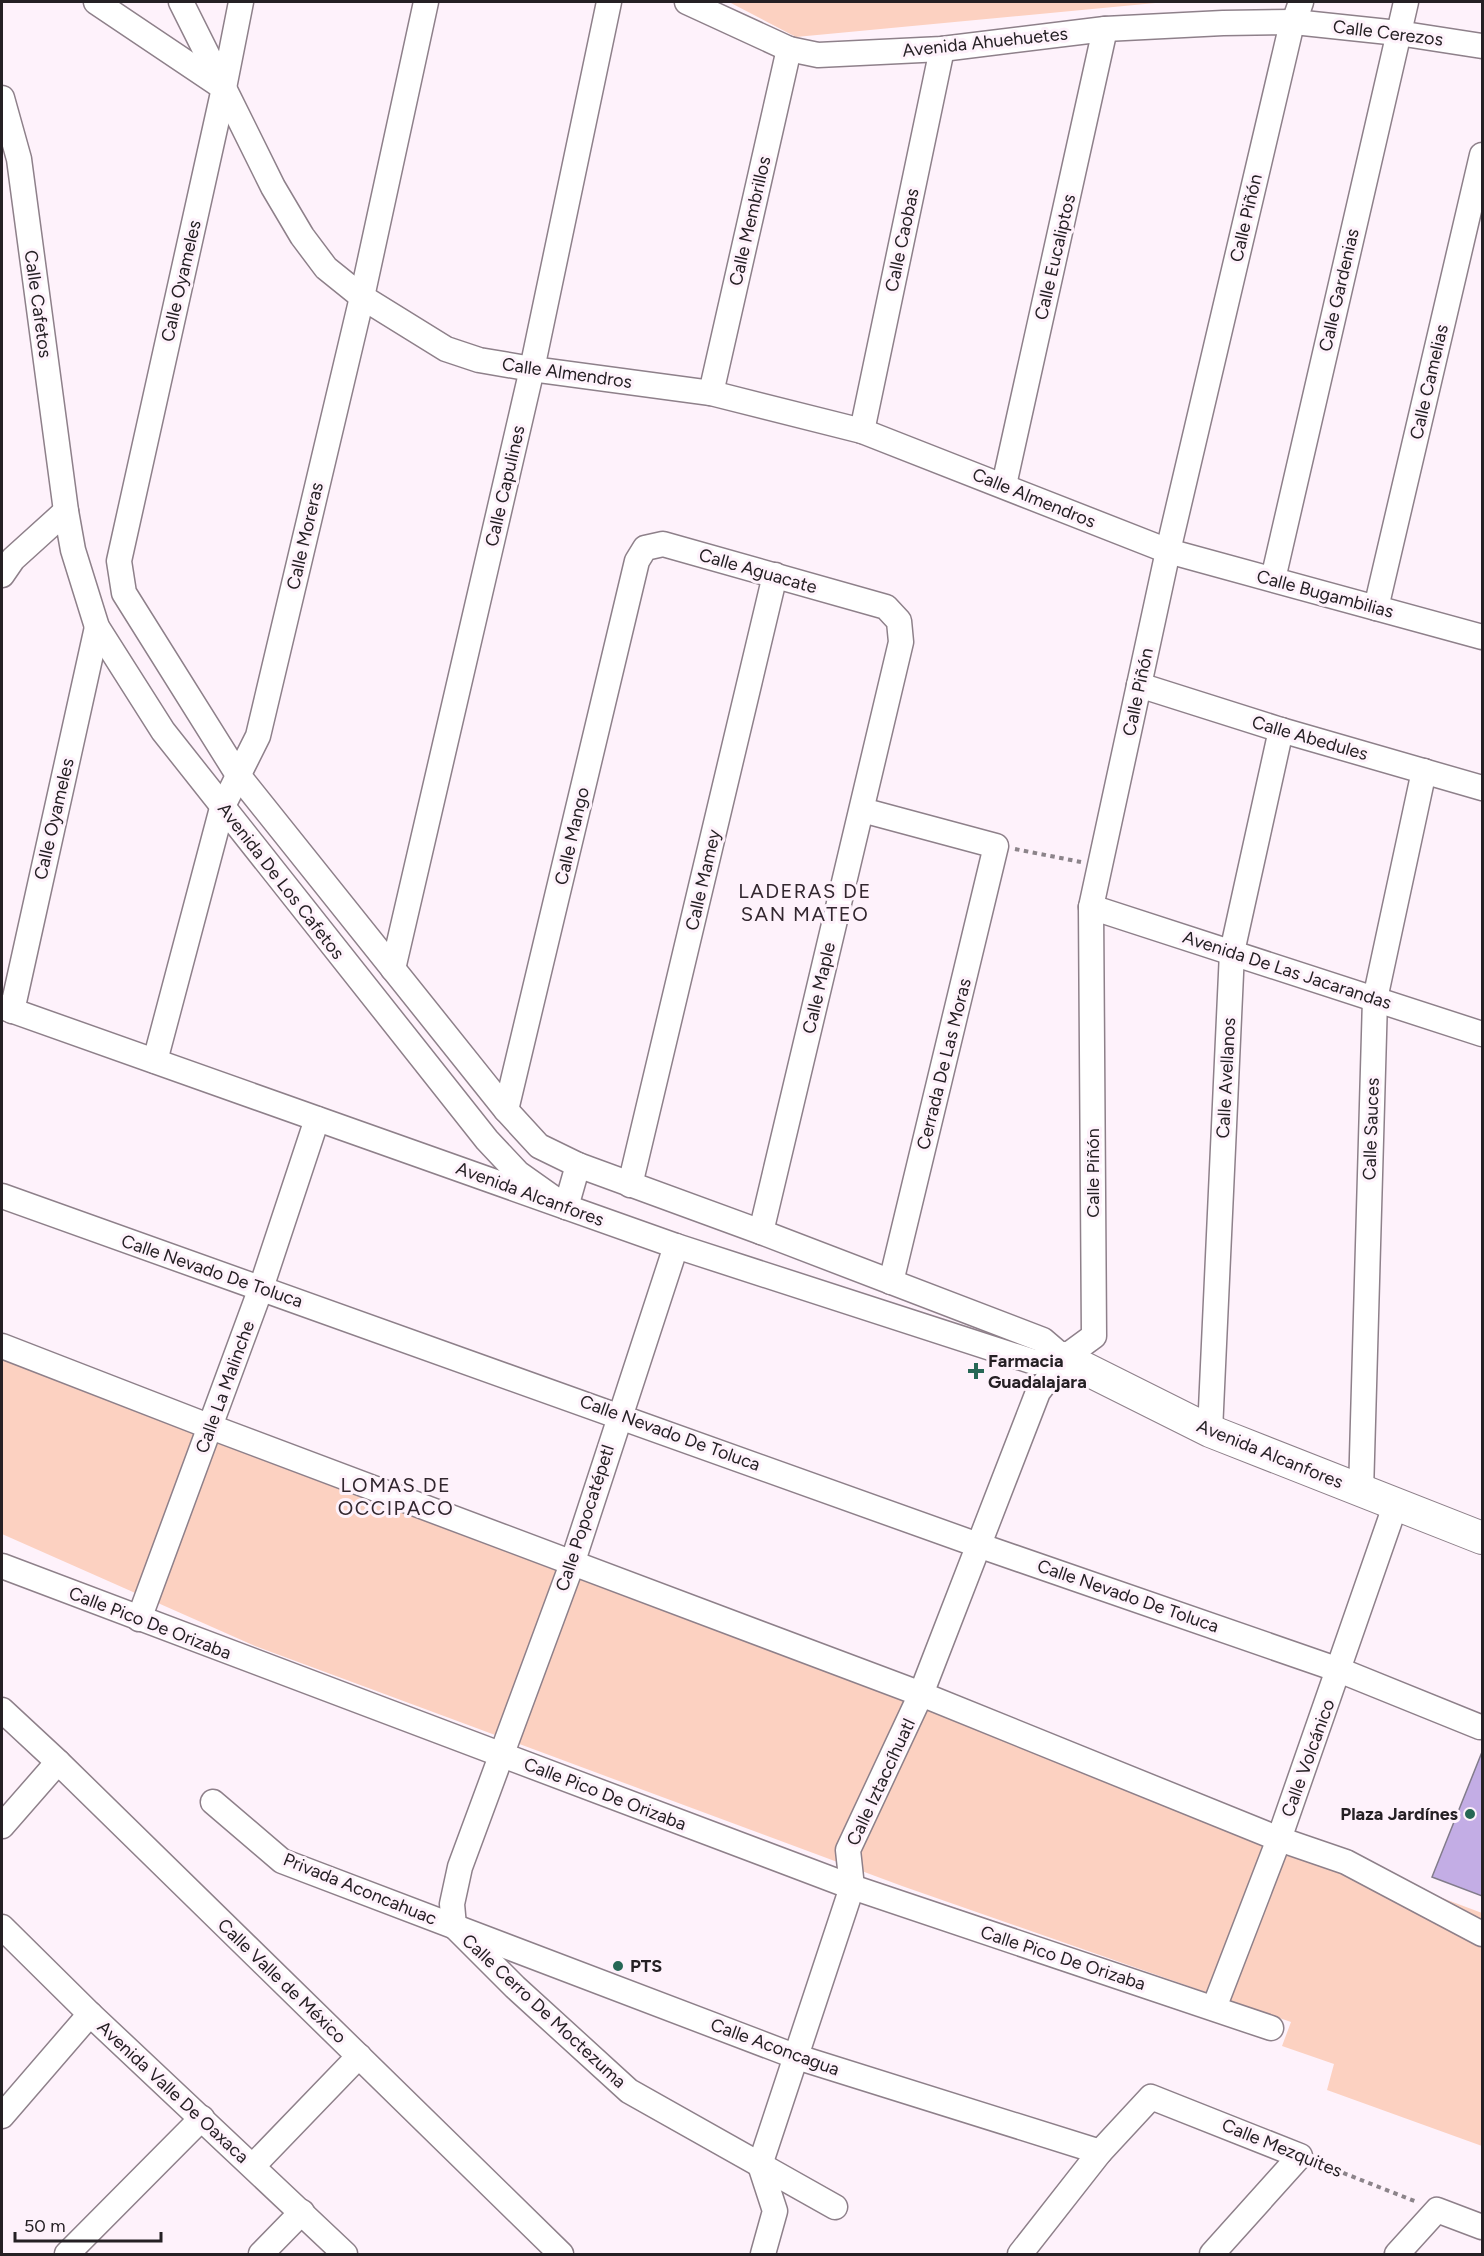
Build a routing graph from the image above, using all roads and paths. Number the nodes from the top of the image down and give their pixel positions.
1 (96, 2) edge
2 (181, 2) edge
3 (241, 2) edge
4 (426, 2) edge
5 (609, 2) edge
6 (687, 2) edge
7 (1406, 2) edge
8 (1227, 12) edge
9 (1296, 15) edge
10 (1106, 28) junction
11 (1398, 33) junction
12 (1482, 46) edge
13 (789, 49) junction
14 (942, 50) junction
15 (224, 88) junction
16 (2, 98) edge
17 (1482, 155) edge
18 (362, 297) junction
19 (532, 369) junction
20 (711, 393) junction
21 (862, 431) junction
22 (1004, 485) junction
23 (66, 511) junction
24 (1168, 551) junction
25 (5, 561) edge
26 (119, 561) joint
27 (637, 561) joint
28 (775, 575) junction
29 (1273, 579) junction
30 (886, 607) joint
31 (1376, 608) junction
32 (97, 627) junction
33 (1482, 637) edge
34 (1139, 686) junction
35 (1281, 730) junction
36 (1424, 771) junction
37 (238, 774) junction
38 (1482, 788) edge
39 (222, 807) junction
40 (862, 810) junction
41 (996, 846) junction
42 (1100, 865) junction
43 (1091, 907) junction
44 (1232, 952) junction
45 (393, 969) junction
46 (1375, 999) junction
47 (7, 1009) edge
48 (1482, 1034) edge
49 (155, 1060) junction
50 (506, 1110) junction
51 (317, 1119) junction
52 (578, 1165) junction
53 (630, 1185) junction
54 (2, 1196) edge
55 (566, 1207) junction
56 (761, 1232) junction
57 (676, 1246) junction
58 (891, 1282) junction
59 (261, 1288) junction
60 (2, 1346) edge
61 (1064, 1358) junction
62 (620, 1415) junction
63 (211, 1427) junction
64 (1210, 1431) junction
65 (1361, 1492) junction
66 (1395, 1506) junction
67 (1482, 1538) edge
68 (978, 1545) junction
69 (572, 1564) junction
70 (2, 1566) edge
71 (139, 1619) junction
72 (1339, 1670) junction
73 (921, 1694) junction
74 (2, 1710) edge
75 (1480, 1726) dead end
76 (500, 1755) junction
77 (58, 1762) junction
78 (213, 1802) dead end
79 (2, 1826) edge
80 (1279, 1839) junction
81 (852, 1887) junction
82 (454, 1926) junction
83 (2, 1928) edge
84 (1482, 1934) edge
85 (1214, 2008) junction
86 (90, 2014) junction
87 (1271, 2028) dead end
88 (359, 2056) junction
89 (797, 2057) junction
90 (2, 2116) edge
91 (202, 2118) junction
92 (1100, 2152) junction
93 (1300, 2156) junction
94 (760, 2165) junction
95 (253, 2166) junction
96 (835, 2206) dead end
97 (1437, 2210) junction
98 (302, 2212) junction
99 (1482, 2227) edge
100 (67, 2254) edge
101 (261, 2254) edge
102 (345, 2254) edge
103 (561, 2254) edge
104 (763, 2254) edge
105 (1020, 2254) edge
106 (1212, 2254) edge
107 (1397, 2254) edge

1 - 15 street, Calle Almendros
2 - 15 street
3 - 15 street, Calle Oyameles
4 - 18 street, Calle Moreras
5 - 19 street, Calle Capulines
6 - 13 street, Avenida Ahuehuetes
7 - 11 street, Calle Gardenias
8 - 9 street, Avenida Ahuehuetes
8 - 10 street, Avenida Ahuehuetes
9 - 11 street, Calle Cerezos
9 - 24 street, Calle Piñón
10 - 14 street, Avenida Ahuehuetes
10 - 22 street, Calle Eucaliptos
11 - 12 street, Calle Cerezos
11 - 29 street, Calle Gardenias
13 - 14 street, Avenida Ahuehuetes
13 - 20 street, Calle Membrillos
14 - 21 street, Calle Caobas
15 - 18 street, Calle Almendros
15 - 26 street, Calle Oyameles
16 - 23 street, Calle Cafetos
17 - 31 street, Calle Camelias
18 - 19 street, Calle Almendros
18 - 37 street, Calle Moreras
19 - 20 street, Calle Almendros
19 - 45 street, Calle Capulines
20 - 21 street, Calle Almendros
21 - 22 street, Calle Almendros
22 - 24 street, Calle Almendros
23 - 25 street
23 - 32 street, Avenida De Los Cafetos
24 - 29 street, Calle Bugambilias
24 - 34 street, Calle Piñón
26 - 37 street, Avenida De Los Cafetos
27 - 28 street, Calle Aguacate
27 - 50 street, Calle Mango
28 - 30 street, Calle Aguacate
28 - 53 street, Calle Mamey
29 - 31 street, Calle Bugambilias
30 - 40 street, Calle Maple
31 - 33 street, Calle Bugambilias
32 - 39 street, Avenida De Los Cafetos
32 - 47 street, Calle Oyameles
34 - 35 street, Calle Abedules
34 - 42 street, Calle Piñón
35 - 36 street, Calle Abedules
35 - 44 street, Calle Avellanos
36 - 38 street, Calle Abedules
36 - 46 street, Calle Sauces
37 - 39 street, Calle Moreras
37 - 45 street, Avenida De Los Cafetos
39 - 49 street, Calle Moreras
39 - 55 street, Avenida De Los Cafetos
40 - 41 street
40 - 56 street, Calle Maple
41 - 42 path
41 - 58 street, Cerrada De Las Moras
42 - 43 street, Calle Piñón
43 - 44 street, Avenida De Las Jacarandas
43 - 61 street, Calle Piñón
44 - 46 street, Avenida De Las Jacarandas
44 - 64 street, Calle Avellanos
45 - 50 street, Avenida De Los Cafetos
46 - 48 street, Avenida De Las Jacarandas
46 - 65 street, Calle Sauces
47 - 49 street, Avenida Alcanfores
49 - 51 street, Avenida Alcanfores
50 - 52 street, Avenida De Los Cafetos
51 - 55 street, Avenida Alcanfores
51 - 59 street, Calle La Malinche
52 - 53 street, Avenida Alcanfores
52 - 55 street
53 - 56 street, Avenida Alcanfores
54 - 59 street, Calle Nevado De Toluca
55 - 57 street, Avenida Alcanfores
56 - 58 street, Avenida Alcanfores
57 - 61 street, Avenida Alcanfores
57 - 62 street, Calle Popocatépetl
58 - 61 street, Avenida Alcanfores
59 - 62 street, Calle Nevado De Toluca
59 - 63 street, Calle La Malinche
60 - 63 street
61 - 64 main road, Avenida Alcanfores
61 - 68 street, Calle Iztaccíhuatl
62 - 68 street, Calle Nevado De Toluca
62 - 69 street, Calle Popocatépetl
63 - 69 street
63 - 71 street, Calle La Malinche
64 - 65 main road, Avenida Alcanfores
65 - 66 main road, Avenida Alcanfores
66 - 67 main road, Avenida Alcanfores
66 - 72 street, Calle Volcánico
68 - 72 street, Calle Nevado De Toluca
68 - 73 street, Calle Iztaccíhuatl
69 - 73 street
69 - 76 street, Calle Popocatépetl
70 - 71 street, Calle Pico De Orizaba
71 - 76 street, Calle Pico De Orizaba
72 - 75 street, Calle Nevado De Toluca
72 - 80 street, Calle Volcánico
73 - 80 street
73 - 81 street, Calle Iztaccíhuatl
74 - 77 street, Calle Valle de México
76 - 81 street, Calle Pico De Orizaba
76 - 82 street, Calle Cerro De Moctezuma
77 - 79 street
77 - 88 street, Calle Valle de México
78 - 82 street, Privada Aconcahuac
80 - 84 street
80 - 85 street, Calle Volcánico
81 - 85 street, Calle Pico De Orizaba
81 - 89 street, Calle Iztaccíhuatl
82 - 89 street, Calle Aconcagua
82 - 94 street, Calle Cerro De Moctezuma
83 - 86 street, Avenida Valle De Oaxaca
85 - 87 street, Calle Pico De Orizaba
86 - 90 street
86 - 91 street, Avenida Valle De Oaxaca
88 - 95 street
88 - 103 street, Calle Valle de México
89 - 92 street, Calle Aconcagua
89 - 94 street, Calle Iztaccíhuatl
91 - 95 street, Avenida Valle De Oaxaca
91 - 100 street
92 - 93 street, Calle Mezquites
92 - 105 street
93 - 97 path, Calle Mezquites
93 - 106 street
94 - 96 street, Calle Cerro De Moctezuma
94 - 104 street
95 - 98 street, Avenida Valle De Oaxaca
97 - 99 street
97 - 107 street
98 - 101 street
98 - 102 street, Avenida Valle De Oaxaca

